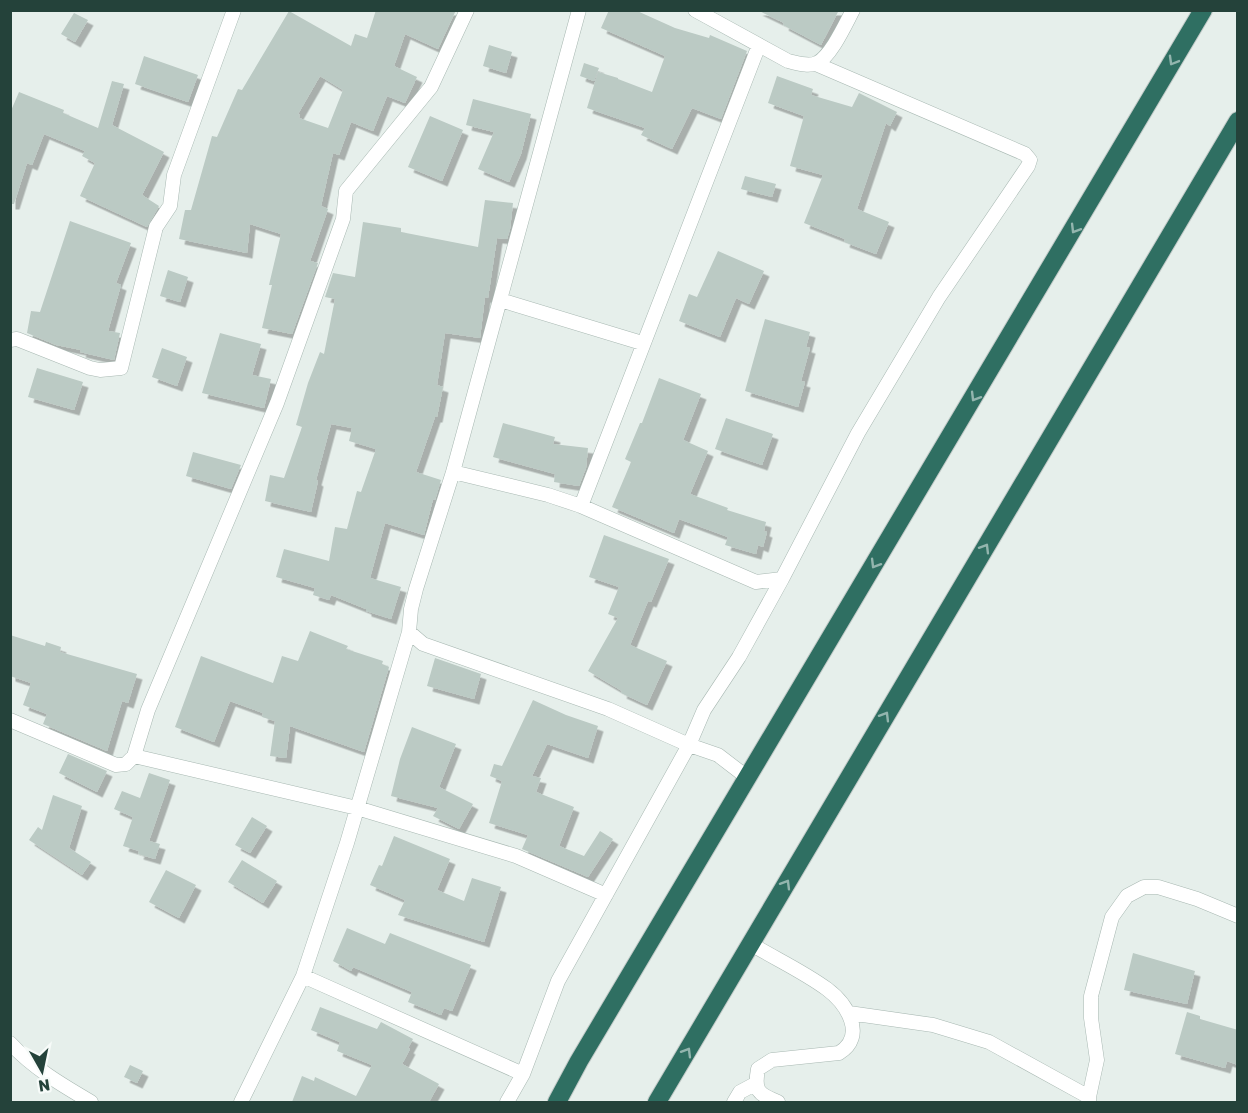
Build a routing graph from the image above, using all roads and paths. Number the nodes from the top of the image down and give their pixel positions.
1 (234, 10) edge
2 (467, 10) edge
3 (579, 10) edge
4 (695, 10) edge
5 (853, 10) edge
6 (1203, 10) edge
7 (759, 45) junction
8 (816, 64) junction
9 (1238, 121) edge
10 (500, 300) junction
11 (10, 340) edge
12 (642, 343) junction
13 (453, 472) junction
14 (581, 506) junction
15 (782, 579) junction
16 (756, 582) junction
17 (767, 607) junction
18 (409, 632) junction
19 (10, 720) edge
20 (688, 745) junction
21 (134, 756) junction
22 (748, 778) junction
23 (357, 808) junction
24 (606, 895) junction
25 (1238, 916) edge
26 (751, 944) junction
27 (303, 976) junction
28 (849, 1013) junction
29 (10, 1043) edge
30 (523, 1074) junction
31 (755, 1084) junction
32 (1089, 1100) edge
33 (90, 1102) edge
34 (241, 1102) edge
35 (507, 1102) edge
36 (556, 1102) edge
37 (657, 1102) edge
38 (734, 1102) edge
39 (778, 1102) edge

1 - 11 street
2 - 21 street
3 - 10 street
4 - 7 street
5 - 8 street
6 -> 22 highway
7 - 8 street
7 - 12 street
8 - 15 street
26 -> 9 highway
10 - 12 street
10 - 13 street
12 - 14 street
13 - 14 street
13 - 18 street
14 - 16 street
15 - 16 street
15 - 17 street
16 - 17 street
17 - 20 street
18 - 20 street
18 - 23 street
19 - 21 street
20 - 22 street
20 - 24 street
21 - 23 street
22 - 36 highway
23 - 24 street
23 - 27 street
24 - 30 street
25 - 32 street
26 - 28 street
37 -> 26 highway
27 - 30 street
27 - 34 street
28 - 31 street
28 - 32 street
29 - 33 street
30 - 35 street
31 - 38 street
31 - 39 street

